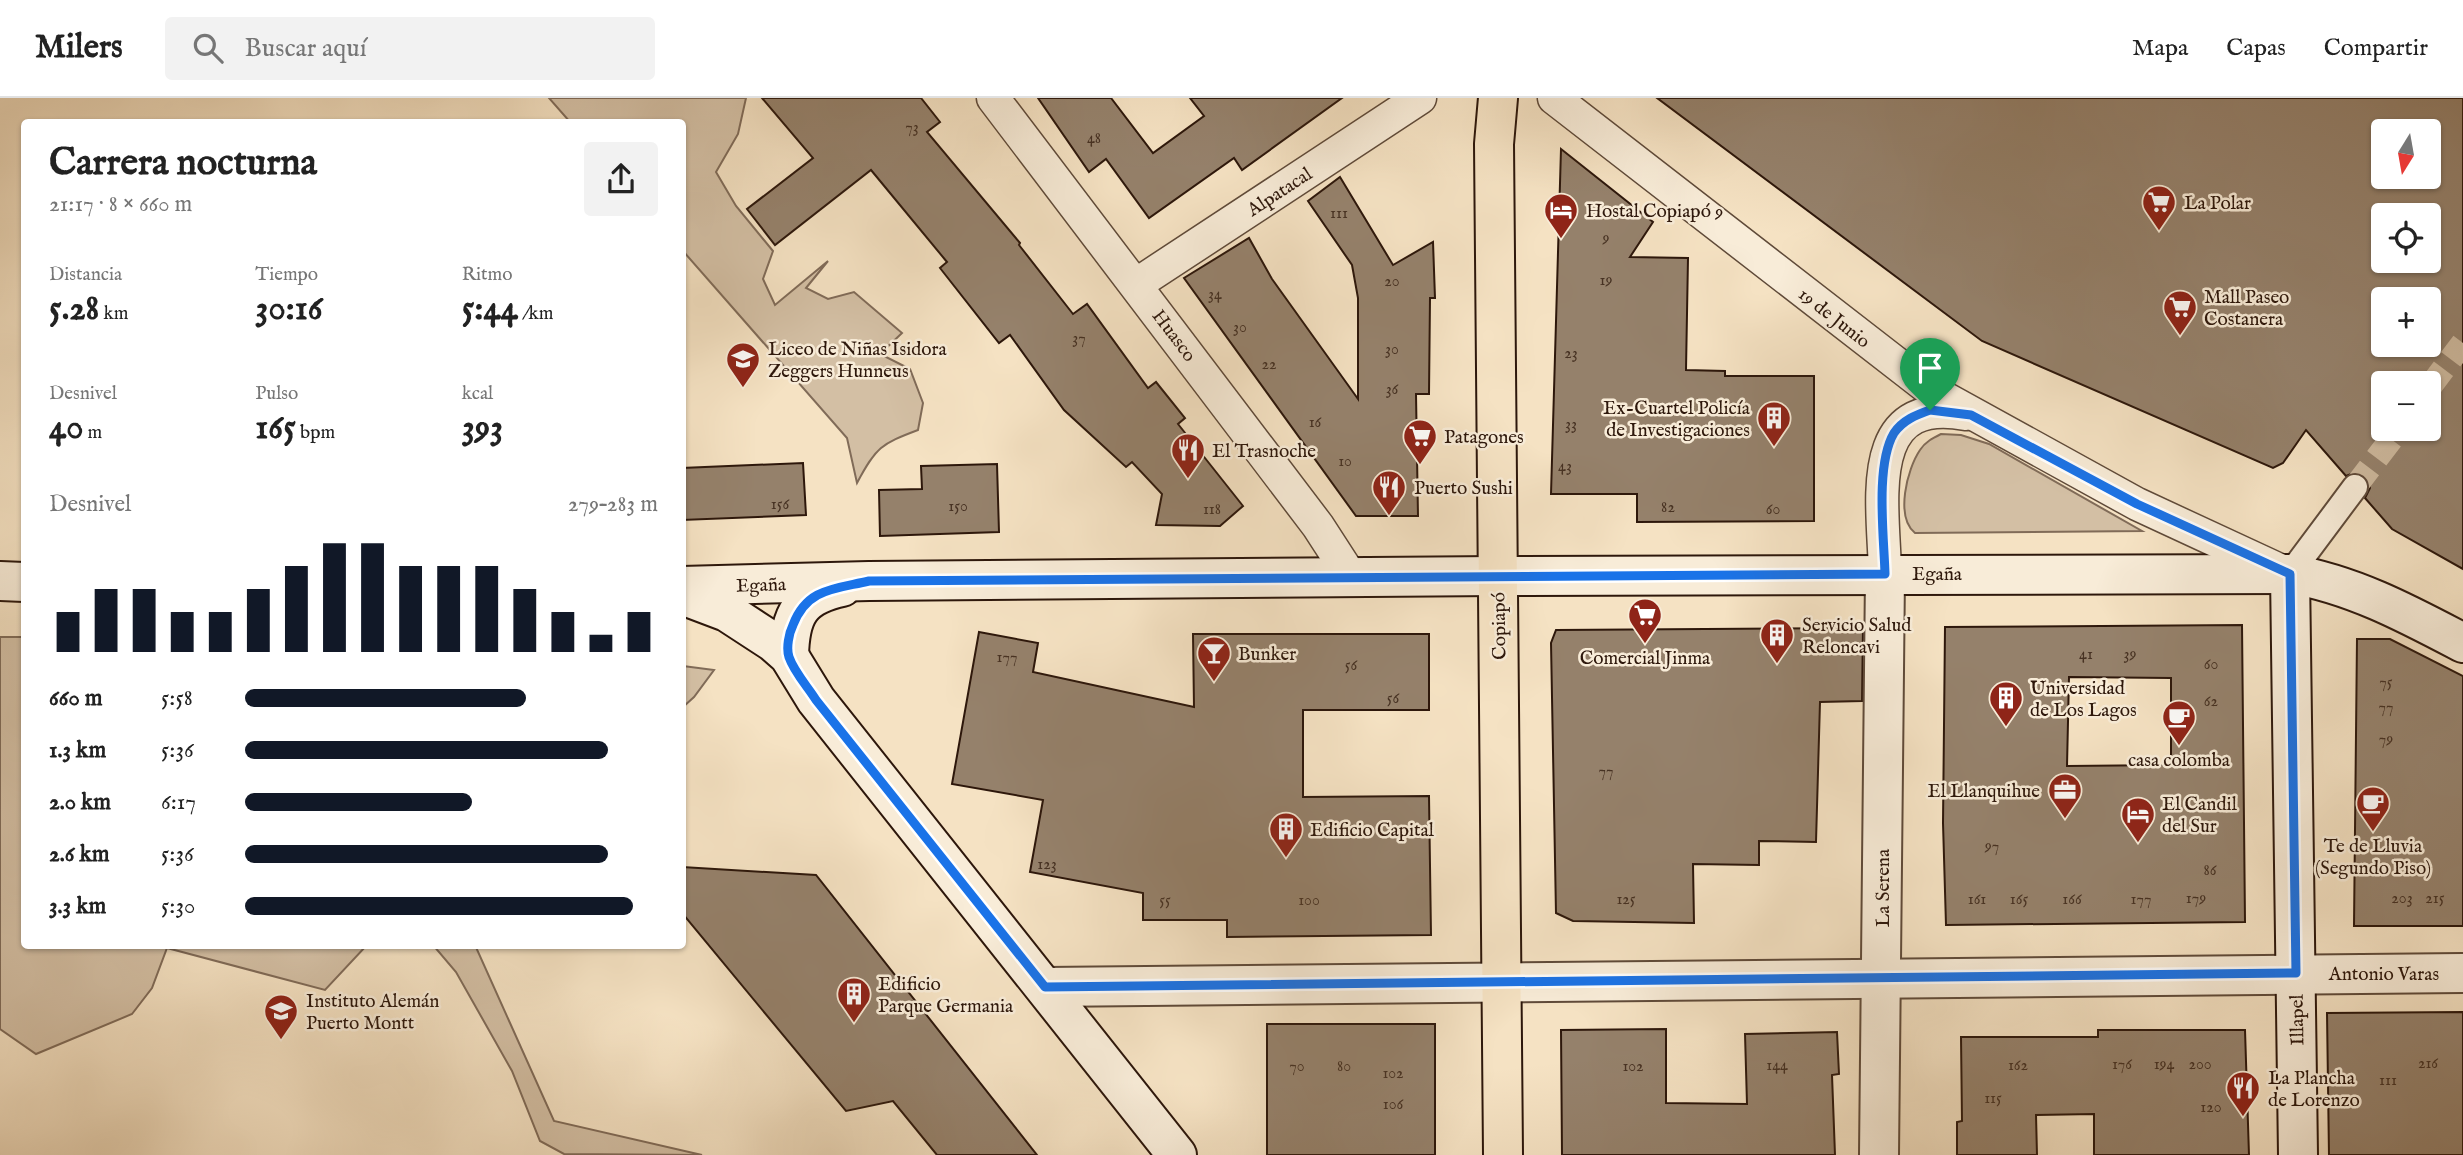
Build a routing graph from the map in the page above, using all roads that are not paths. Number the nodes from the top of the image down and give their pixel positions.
1 (993, 98) edge
2 (1420, 98) edge
3 (1498, 98) edge
4 (1554, 98) edge
5 (1137, 284) junction
6 (1971, 415) junction
7 (2355, 487) tunnel mouth
8 (1885, 574) junction
9 (2290, 574) junction
10 (1498, 576) junction
11 (1351, 577) junction
12 (0, 581) edge
13 (869, 581) junction
14 (21, 582) edge
15 (686, 586) edge
16 (686, 597) edge
17 (686, 624) edge
18 (2463, 643) edge
19 (789, 656) junction
20 (816, 700) junction
21 (2296, 973) junction
22 (2463, 973) edge
23 (1881, 978) junction
24 (1501, 982) junction
25 (1045, 987) junction
26 (1177, 1155) edge
27 (1503, 1155) edge
28 (1879, 1155) edge
29 (2298, 1155) edge

1 - 5 street, Huasco
2 - 5 street, Alpatacal
3 - 10 main road, Copiapó
4 - 6 street, 19 de Junio
5 - 11 street, Huasco
6 - 8 street
6 - 9 street, 19 de Junio
7 - 9 street
8 - 9 main road, Egaña
8 - 10 main road, Egaña
8 - 23 main road, La Serena
9 - 18 main road, Egaña
9 - 21 main road, Illapel
10 - 11 main road, Egaña
10 - 24 main road, Copiapó
11 - 13 main road, Egaña
12 - 14 main road
13 - 15 main road, Egaña
13 - 19 main road
16 - 19 main road
17 - 20 main road
19 - 20 main road
20 - 25 main road
21 - 22 main road, Antonio Varas
21 - 23 main road, Antonio Varas
21 - 29 main road, Illapel
23 - 24 main road, Antonio Varas
23 - 28 main road, La Serena
24 - 25 main road, Antonio Varas
24 - 27 main road, Copiapó
25 - 26 main road

